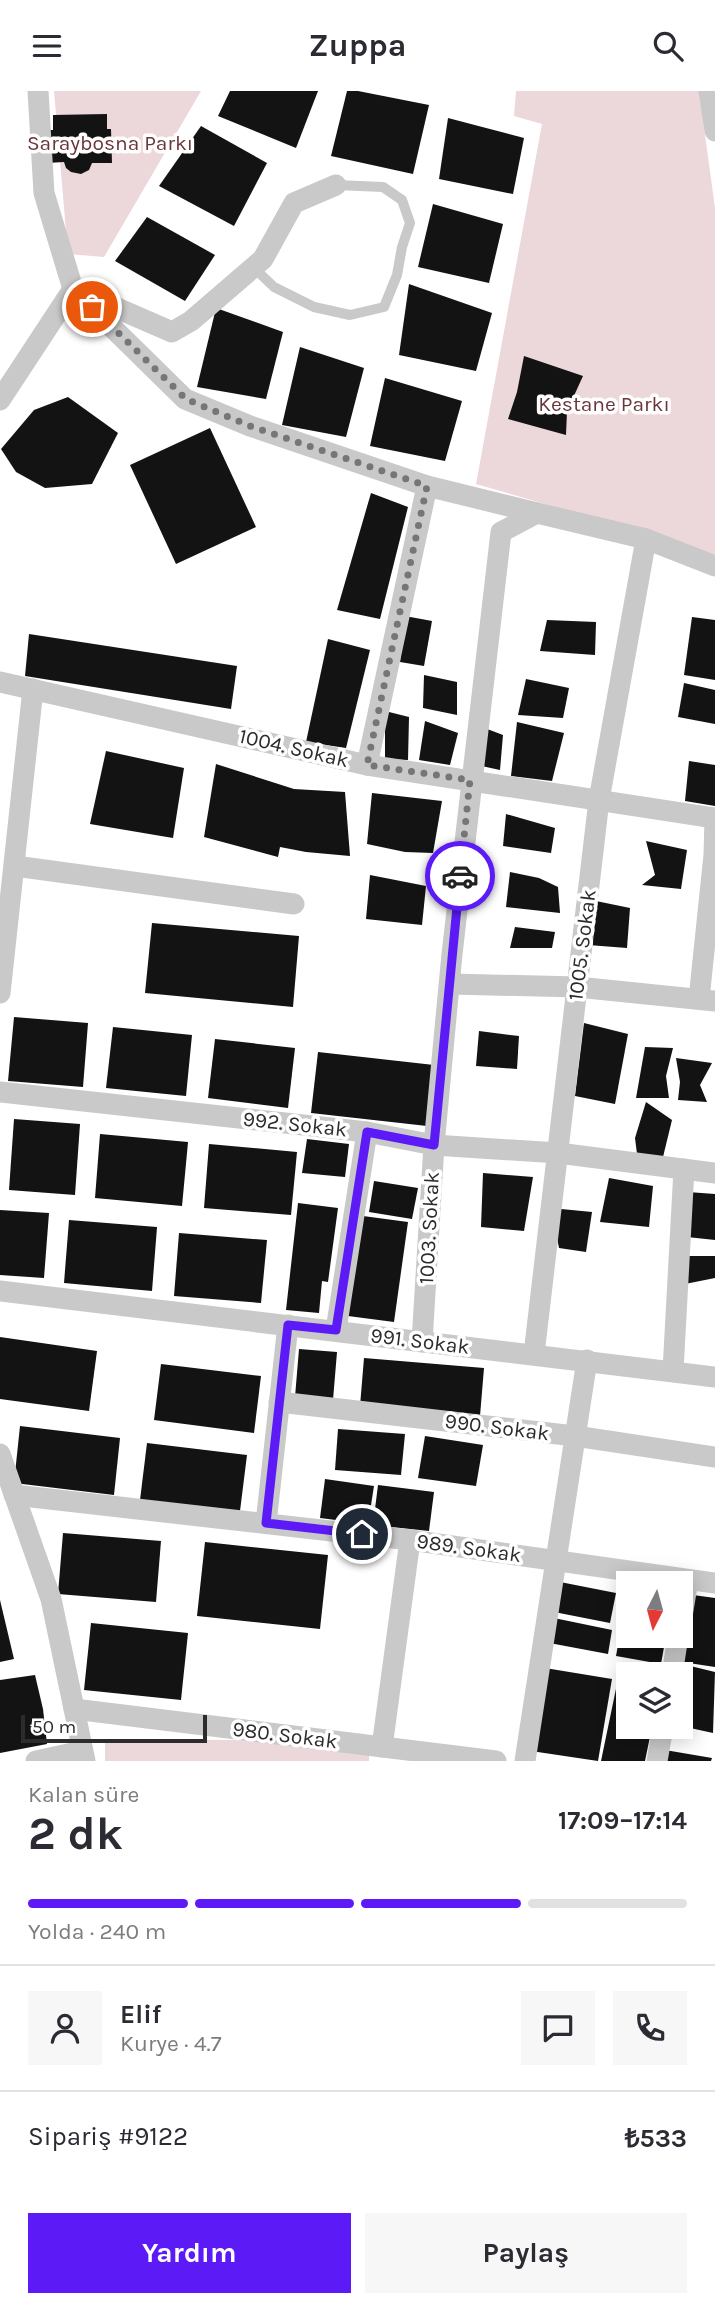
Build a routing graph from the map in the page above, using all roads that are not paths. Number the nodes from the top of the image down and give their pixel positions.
1 (38, 91) edge
2 (709, 91) edge
3 (715, 131) edge
4 (336, 185) joint
5 (253, 267) junction
6 (73, 289) junction
7 (0, 400) edge
8 (427, 486) junction
9 (537, 513) junction
10 (646, 539) junction
11 (715, 566) edge
12 (0, 681) edge
13 (33, 689) junction
14 (367, 765) junction
15 (470, 780) junction
16 (599, 800) junction
17 (715, 818) edge
18 (15, 866) junction
19 (294, 904) dead end
20 (450, 984) junction
21 (577, 988) junction
22 (0, 993) edge
23 (707, 1000) edge
24 (0, 1092) edge
25 (367, 1132) junction
26 (434, 1145) junction
27 (558, 1153) junction
28 (684, 1169) junction
29 (715, 1173) edge
30 (0, 1291) edge
31 (288, 1325) junction
32 (336, 1330) junction
33 (422, 1342) junction
34 (534, 1354) junction
35 (587, 1360) junction
36 (674, 1371) junction
37 (715, 1377) edge
38 (279, 1402) junction
39 (575, 1436) junction
40 (0, 1454) edge
41 (715, 1457) edge
42 (14, 1495) junction
43 (266, 1523) junction
44 (410, 1540) junction
45 (556, 1560) junction
46 (629, 1571) edge
47 (693, 1581) edge
48 (715, 1583) edge
49 (74, 1709) junction
50 (661, 1739) edge
51 (370, 1751) edge
52 (83, 1756) edge
53 (438, 1758) edge
54 (36, 1761) edge
55 (496, 1761) edge
56 (525, 1761) edge
57 (657, 1761) edge

1 - 6 street
2 - 3 street
4 - 5 street
4 - 5 lane
5 - 6 street
6 - 7 street
6 - 8 street
8 - 9 street
8 - 14 street
9 - 10 street
9 - 15 street, 1003. Sokak
10 - 11 street
10 - 16 street, 1005. Sokak
12 - 13 street, 1004. Sokak
13 - 14 street, 1004. Sokak
13 - 18 street
14 - 15 street, 1004. Sokak
15 - 16 street, 1004. Sokak
15 - 20 street, 1003. Sokak
16 - 17 street, 1004. Sokak
16 - 21 street, 1005. Sokak
17 - 23 street
18 - 19 street
18 - 22 street
20 - 21 street
20 - 26 street, 1003. Sokak
21 - 23 street
21 - 27 street, 1005. Sokak
24 - 25 street, 992. Sokak
25 - 26 street, 992. Sokak
25 - 32 street
26 - 27 street, 992. Sokak
26 - 33 street, 1003. Sokak
27 - 28 street, 992. Sokak
27 - 34 street, 1005. Sokak
28 - 29 street, 992. Sokak
28 - 36 street
30 - 31 street, 991. Sokak
31 - 32 street, 991. Sokak
31 - 38 street
32 - 33 street, 991. Sokak
33 - 34 street, 991. Sokak
34 - 35 street, 991. Sokak
35 - 36 street, 991. Sokak
35 - 39 street
36 - 37 street, 991. Sokak
38 - 39 street, 990. Sokak
38 - 43 street
39 - 41 street, 990. Sokak
39 - 45 street
40 - 42 street
42 - 43 street, 989. Sokak
42 - 49 street
43 - 44 street, 989. Sokak
44 - 45 street, 989. Sokak
44 - 51 street
45 - 46 street, 989. Sokak
45 - 56 street
47 - 48 street, 989. Sokak
49 - 51 street, 980. Sokak
49 - 52 street
50 - 57 street
51 - 53 street, 980. Sokak
52 - 54 street
53 - 55 street, 980. Sokak

